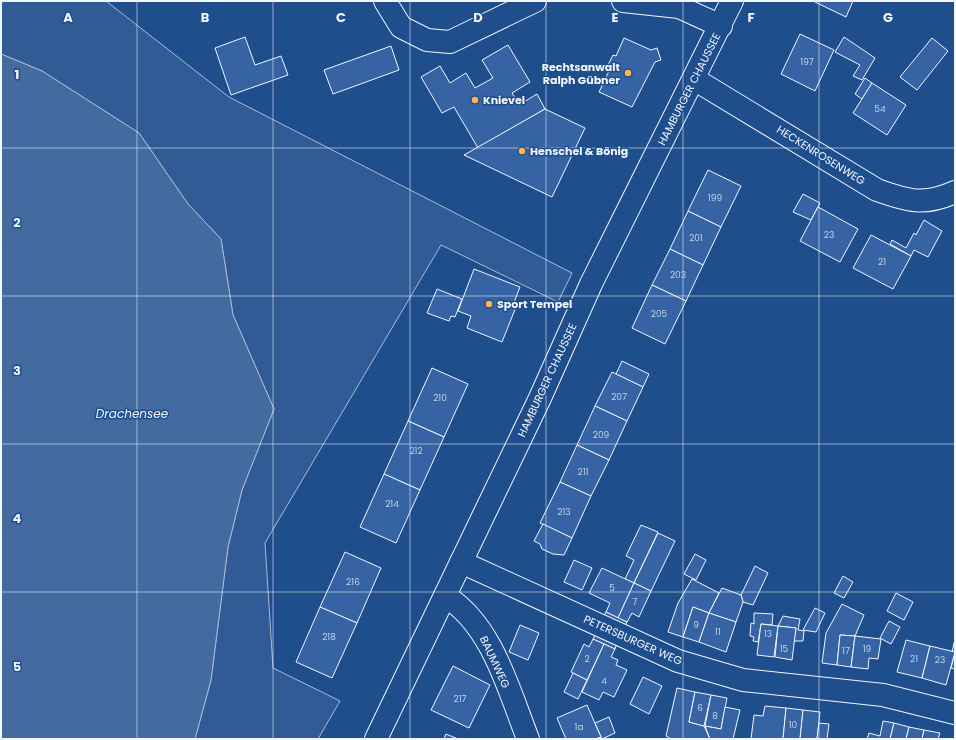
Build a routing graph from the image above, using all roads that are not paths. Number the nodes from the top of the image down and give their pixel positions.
1 (385, 1) edge
2 (535, 1) edge
3 (624, 1) edge
4 (732, 1) edge
5 (721, 26) junction
6 (694, 79) junction
7 (955, 192) edge
8 (461, 562) junction
9 (445, 596) junction
10 (955, 713) edge
11 (376, 739) edge
12 (528, 739) edge

1 - 2 street
3 - 5 street
4 - 5 street, HAMBURGER CHAUSSEE
5 - 6 street, HAMBURGER CHAUSSEE
6 - 7 street, HECKENROSENWEG
6 - 8 street, HAMBURGER CHAUSSEE
8 - 9 street, HAMBURGER CHAUSSEE
8 - 10 street, PETERSBURGER WEG
9 - 11 street, HAMBURGER CHAUSSEE
9 - 12 street, BAUMWEG

